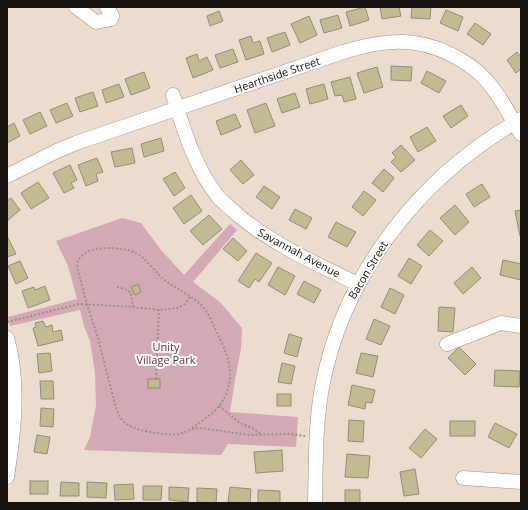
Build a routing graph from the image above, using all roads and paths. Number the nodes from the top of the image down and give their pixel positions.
1 (76, 7) edge
2 (107, 7) edge
3 (173, 95) dead end
4 (178, 110) junction
5 (519, 125) edge
6 (7, 176) edge
7 (358, 284) junction
8 (117, 287) dead end
9 (190, 296) junction
10 (86, 304) junction
11 (133, 307) junction
12 (159, 310) junction
13 (7, 322) edge
14 (521, 326) edge
15 (7, 338) edge
16 (448, 344) dead end
17 (157, 358) junction
18 (176, 358) dead end
19 (156, 379) dead end
20 (219, 406) junction
21 (192, 428) junction
22 (262, 435) junction
23 (318, 437) junction
24 (7, 477) edge
25 (463, 478) dead end
26 (521, 482) edge
27 (315, 503) edge

1 - 2 street
3 - 4 street, Savannah Avenue
4 - 5 street, Hearthside Street
4 - 6 street, Hearthside Street
4 - 7 street, Savannah Avenue
5 - 7 street, Bacon Street
7 - 23 street, Bacon Street
8 - 11 path
9 - 10 path
9 - 12 path
9 - 20 path
10 - 11 path
10 - 13 path
10 - 21 path
11 - 12 path
12 - 17 path
14 - 16 street
15 - 24 street
17 - 18 path
17 - 19 path
20 - 21 path
20 - 22 path
21 - 22 path
22 - 23 path
23 - 27 street, Bacon Street
25 - 26 street

